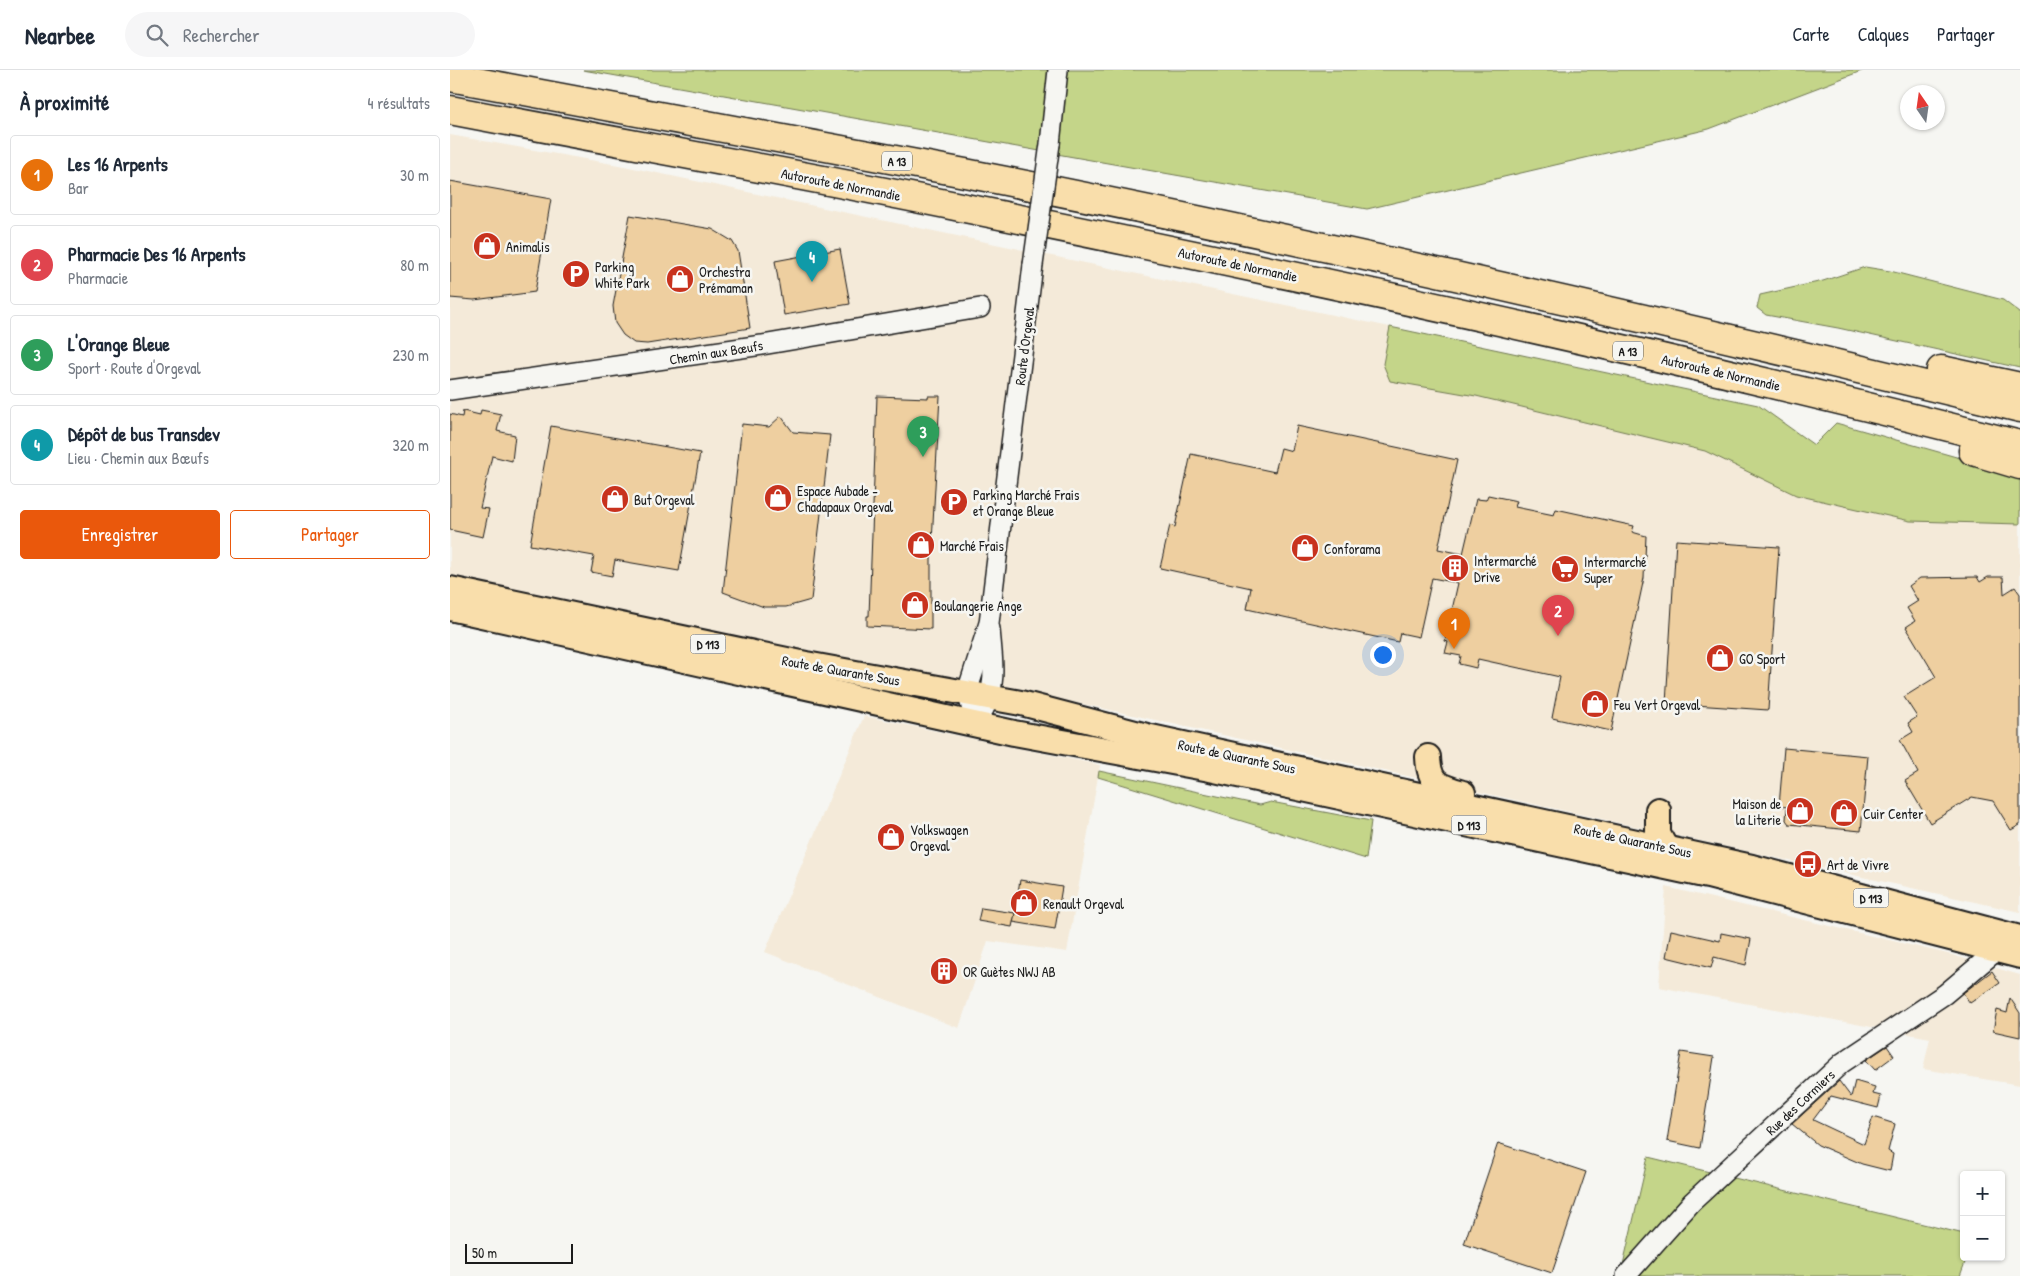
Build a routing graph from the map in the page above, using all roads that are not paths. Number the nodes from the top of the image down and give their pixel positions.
1 (1058, 70) edge
2 (450, 77) edge
3 (450, 110) edge
4 (980, 308) dead end
5 (1750, 342) junction
6 (2020, 387) edge
7 (450, 390) edge
8 (2020, 408) edge
9 (1917, 419) junction
10 (2020, 445) edge
11 (2020, 465) edge
12 (450, 589) edge
13 (450, 608) edge
14 (989, 623) junction
15 (967, 692) junction
16 (992, 697) junction
17 (976, 724) junction
18 (1428, 757) dead end
19 (1470, 805) junction
20 (1658, 810) dead end
21 (1666, 847) junction
22 (2020, 936) edge
23 (1959, 941) junction
24 (1996, 951) junction
25 (2020, 958) edge
26 (1970, 973) junction
27 (1626, 1276) edge

1 - 14 street, Route d'Orgeval, bridge
2 - 5 highway, A 13
3 - 9 highway, Autoroute de Normandie / A 13
4 - 7 street, Chemin aux Bœufs
5 - 6 highway
5 - 8 highway, A 13
9 - 10 highway, Autoroute de Normandie / A 13
9 - 11 highway
12 - 15 main road, Route de Quarante Sous / D 113
13 - 17 main road, Route de Quarante Sous / D 113
14 - 15 street, Route d'Orgeval
14 - 16 street, Route d'Orgeval
15 - 16 main road, Route de Quarante Sous / D 113
15 - 17 street
16 - 17 street
16 - 19 main road, Route de Quarante Sous / D 113
17 - 23 main road, Route de Quarante Sous / D 113
18 - 19 main road
19 - 21 main road, Route de Quarante Sous / D 113
20 - 21 main road
21 - 22 main road, Route de Quarante Sous / D 113
23 - 24 main road, Route de Quarante Sous / D 113
23 - 26 street
24 - 25 main road, Route de Quarante Sous
24 - 26 street, Rue des Cormiers
26 - 27 street, Rue des Cormiers

